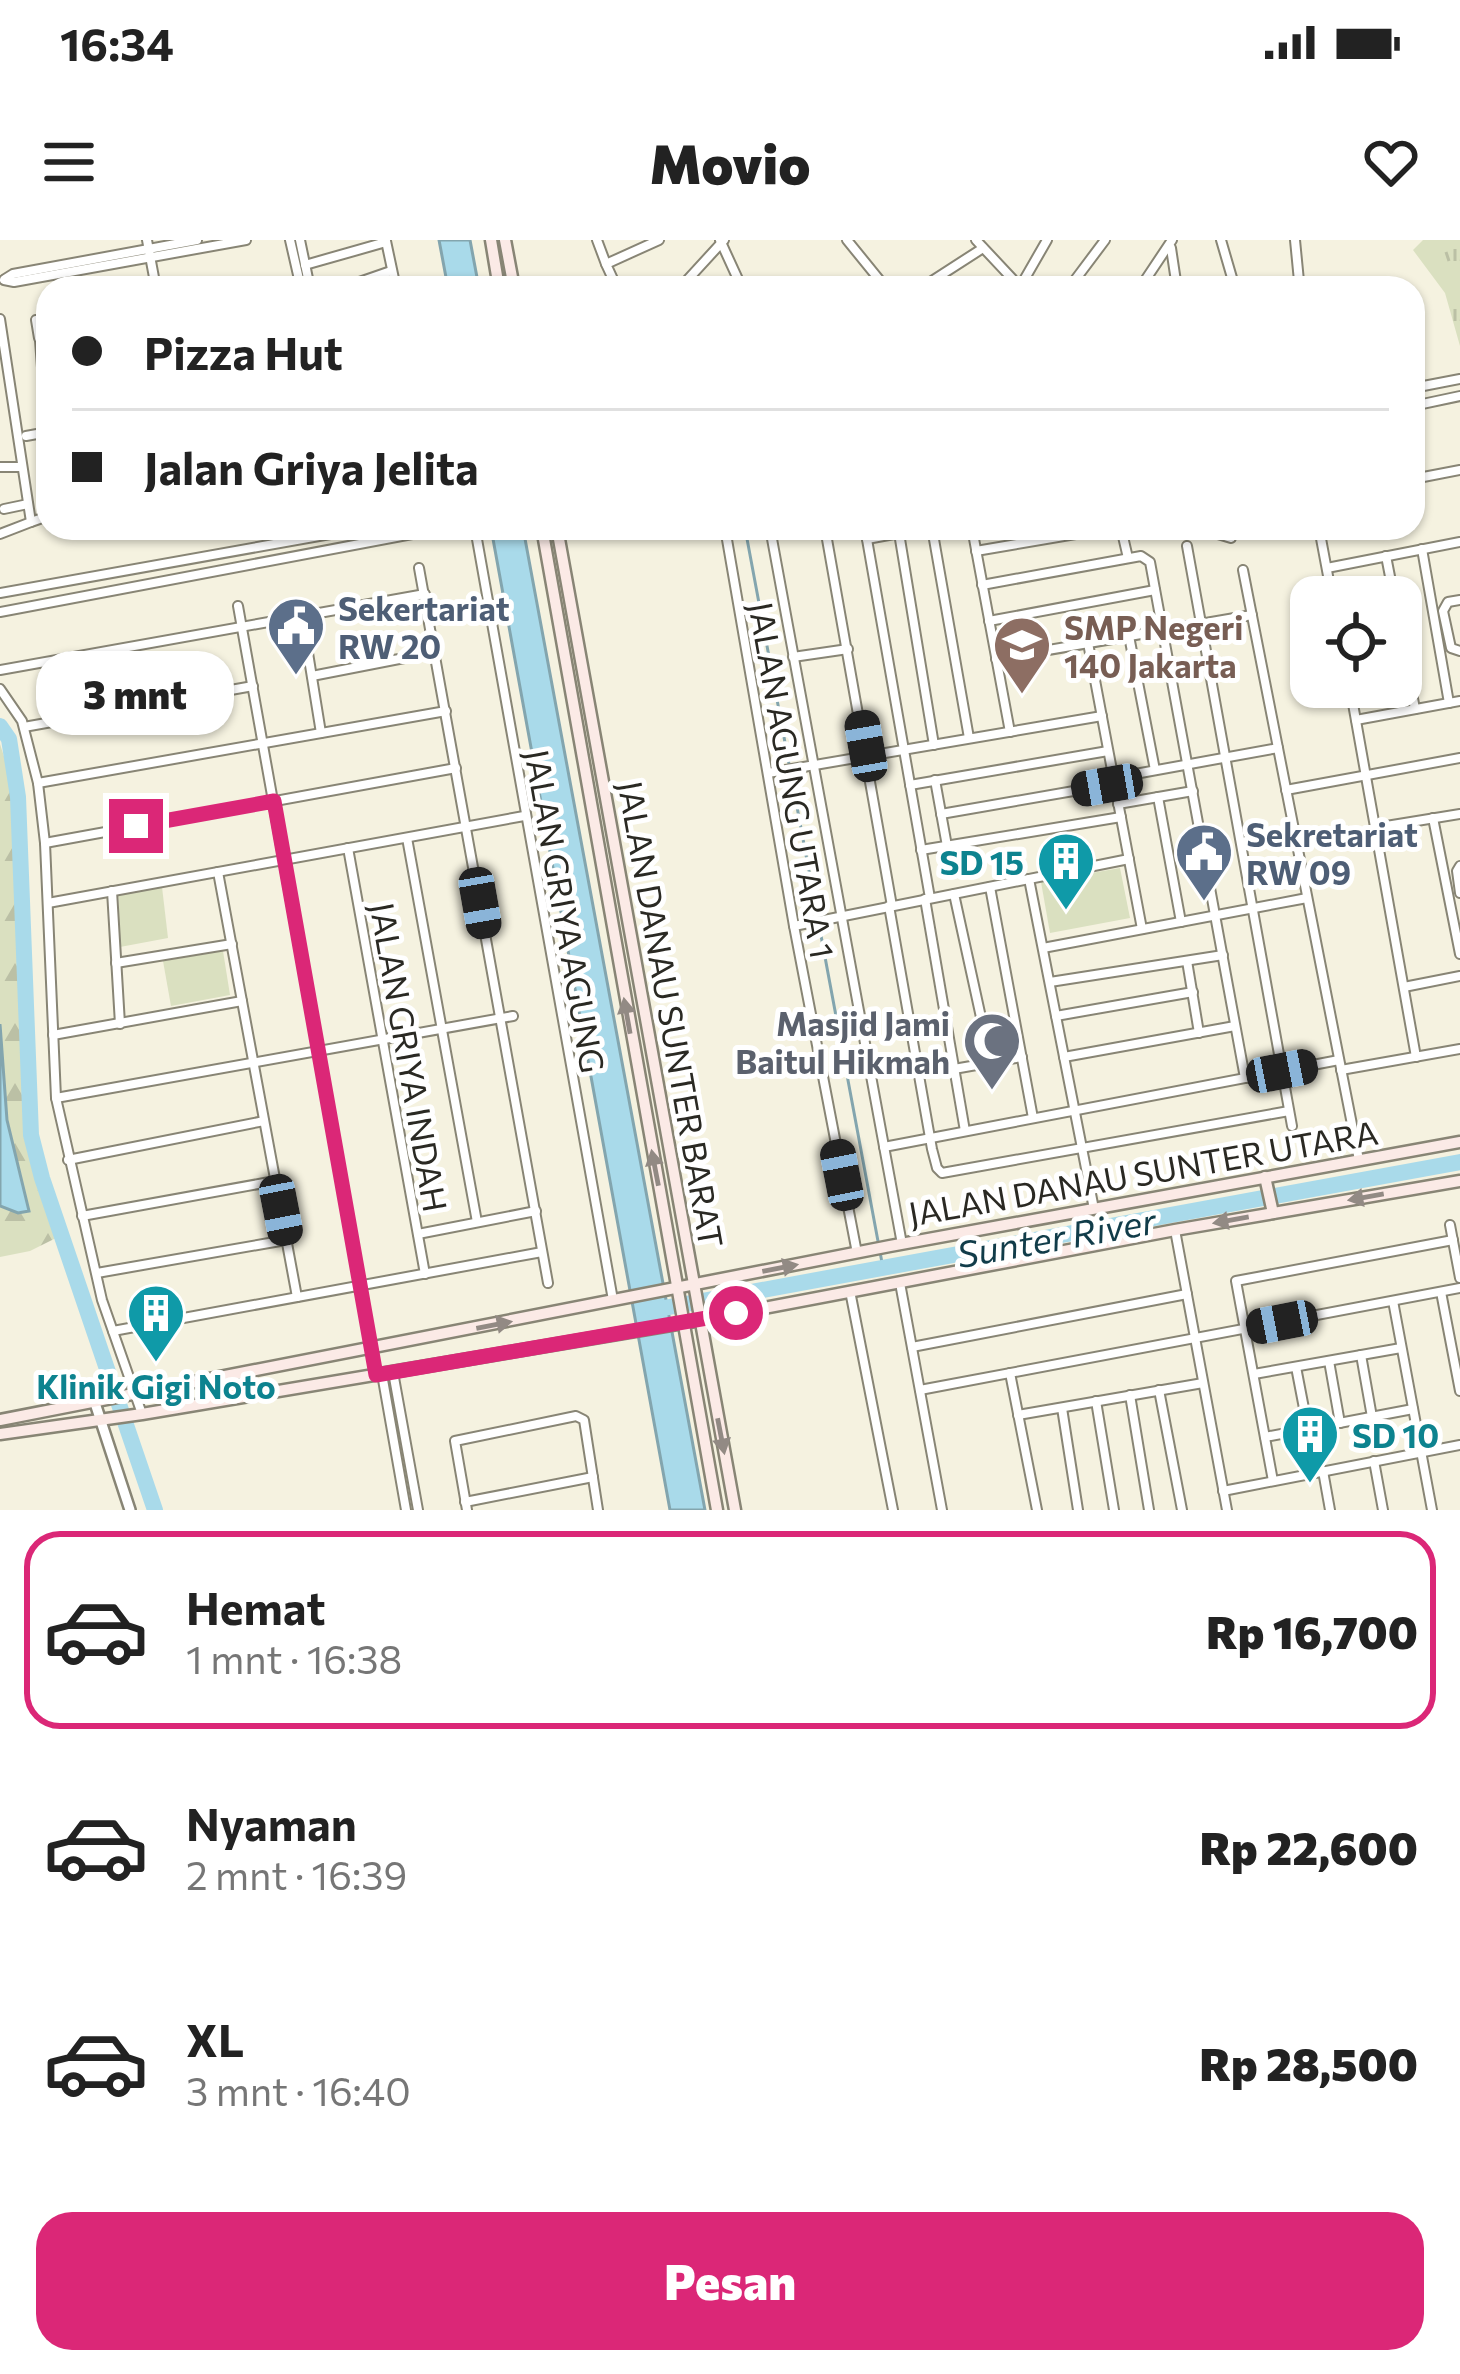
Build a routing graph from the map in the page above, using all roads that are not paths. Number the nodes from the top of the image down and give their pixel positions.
1 (197, 240) edge
2 (246, 240) edge
3 (597, 240) edge
4 (659, 240) edge
5 (1047, 240) edge
6 (1105, 240) edge
7 (1221, 240) edge
8 (1295, 240) edge
9 (292, 241) edge
10 (386, 241) edge
11 (722, 241) edge
12 (850, 241) edge
13 (506, 242) edge
14 (491, 243) edge
15 (980, 244) edge
16 (1172, 244) edge
17 (149, 249) edge
18 (606, 264) junction
19 (305, 265) junction
20 (391, 271) junction
21 (299, 276) edge
22 (307, 276) edge
23 (377, 276) edge
24 (392, 276) edge
25 (497, 276) edge
26 (512, 276) edge
27 (612, 276) edge
28 (691, 276) edge
29 (737, 276) edge
30 (877, 276) edge
31 (937, 276) edge
32 (1009, 276) edge
33 (1027, 276) edge
34 (1078, 276) edge
35 (1149, 276) edge
36 (1176, 276) edge
37 (1232, 276) edge
38 (1299, 276) edge
39 (2, 280) edge
40 (0, 319) edge
41 (1460, 379) edge
42 (1425, 386) edge
43 (1460, 396) edge
44 (1425, 403) edge
45 (36, 434) edge
46 (26, 436) dead end
47 (0, 467) edge
48 (22, 467) junction
49 (1460, 470) edge
50 (1425, 477) edge
51 (28, 504) junction
52 (4, 509) dead end
53 (36, 520) edge
54 (31, 522) junction
55 (1, 531) edge
56 (292, 540) edge
57 (349, 540) edge
58 (374, 540) edge
59 (477, 540) edge
60 (545, 540) edge
61 (559, 540) edge
62 (727, 540) edge
63 (772, 540) edge
64 (828, 540) edge
65 (867, 540) edge
66 (900, 540) edge
67 (931, 540) edge
68 (974, 540) edge
69 (1041, 540) edge
70 (1124, 540) edge
71 (1321, 540) edge
72 (1460, 542) edge
73 (350, 544) junction
74 (1187, 546) dead end
75 (1422, 549) junction
76 (976, 551) junction
77 (1386, 556) junction
78 (1128, 558) junction
79 (419, 568) dead end
80 (1327, 568) junction
81 (1243, 570) dead end
82 (1328, 576) edge
83 (1390, 576) edge
84 (982, 585) junction
85 (1155, 590) junction
86 (0, 592) edge
87 (425, 594) junction
88 (1460, 600) edge
89 (238, 606) dead end
90 (0, 612) edge
91 (1252, 615) junction
92 (302, 616) junction
93 (989, 621) junction
94 (1201, 624) junction
95 (243, 627) junction
96 (1163, 630) junction
97 (1129, 636) junction
98 (1088, 643) junction
99 (848, 649) junction
100 (1460, 651) edge
101 (435, 652) junction
102 (794, 657) junction
103 (996, 658) junction
104 (0, 670) edge
105 (311, 676) junction
106 (253, 686) junction
107 (0, 688) edge
108 (1455, 702) edge
109 (1354, 708) edge
110 (583, 710) junction
111 (1415, 710) joint
112 (446, 711) junction
113 (1102, 716) junction
114 (1356, 720) junction
115 (23, 727) junction
116 (1010, 732) junction
117 (321, 733) junction
118 (969, 738) junction
119 (263, 743) junction
120 (934, 745) junction
121 (1278, 748) junction
122 (1108, 751) junction
123 (904, 752) junction
124 (1226, 757) junction
125 (868, 758) junction
126 (1460, 758) edge
127 (1189, 764) junction
128 (814, 766) junction
129 (456, 768) junction
130 (1155, 770) junction
131 (772, 773) junction
132 (1366, 775) junction
133 (935, 780) junction
134 (1114, 781) junction
135 (38, 783) junction
136 (910, 784) junction
137 (1286, 790) junction
138 (1194, 791) junction
139 (1157, 797) junction
140 (274, 801) junction
141 (1118, 804) junction
142 (941, 814) junction
143 (1460, 814) edge
144 (525, 816) junction
145 (1120, 817) junction
146 (1433, 818) junction
147 (466, 827) junction
148 (1374, 828) junction
149 (407, 838) junction
150 (45, 842) junction
151 (947, 846) junction
152 (348, 848) junction
153 (921, 850) junction
154 (285, 860) junction
155 (1129, 860) junction
156 (1458, 869) edge
157 (218, 872) junction
158 (1029, 879) junction
159 (990, 886) junction
160 (112, 891) junction
161 (1460, 892) edge
162 (954, 894) junction
163 (1307, 898) junction
164 (927, 899) junction
165 (47, 903) junction
166 (891, 906) junction
167 (1255, 908) junction
168 (841, 916) junction
169 (1216, 916) junction
170 (1181, 922) junction
171 (794, 926) junction
172 (1142, 929) junction
173 (232, 944) junction
174 (1043, 948) junction
175 (1223, 955) junction
176 (1460, 955) edge
177 (1187, 961) junction
178 (116, 963) junction
179 (1460, 976) edge
180 (1050, 982) junction
181 (1403, 987) junction
182 (1192, 992) junction
183 (242, 1001) junction
184 (513, 1016) dead end
185 (1056, 1016) junction
186 (500, 1018) junction
187 (120, 1024) junction
188 (1235, 1026) junction
189 (442, 1029) junction
190 (1199, 1033) junction
191 (53, 1035) junction
192 (383, 1039) junction
193 (1460, 1049) edge
194 (319, 1051) junction
195 (1022, 1057) junction
196 (1064, 1057) junction
197 (1416, 1057) junction
198 (254, 1063) junction
199 (991, 1063) junction
200 (653, 1064) junction
201 (1340, 1065) junction
202 (637, 1068) junction
203 (954, 1069) junction
204 (1282, 1071) junction
205 (1245, 1078) junction
206 (56, 1098) junction
207 (1075, 1109) junction
208 (1289, 1111) junction
209 (1034, 1118) junction
210 (264, 1121) junction
211 (1292, 1126) dead end
212 (964, 1131) junction
213 (930, 1138) junction
214 (1460, 1142) edge
215 (884, 1147) junction
216 (1082, 1149) junction
217 (68, 1160) junction
218 (1359, 1160) junction
219 (275, 1181) junction
220 (1266, 1181) junction
221 (1460, 1181) edge
222 (1094, 1209) junction
223 (536, 1210) junction
224 (1272, 1210) junction
225 (82, 1216) junction
226 (477, 1222) junction
227 (1450, 1225) dead end
228 (1175, 1230) junction
229 (418, 1234) junction
230 (286, 1240) junction
231 (1453, 1240) junction
232 (896, 1245) junction
233 (543, 1252) junction
234 (861, 1252) junction
235 (97, 1273) junction
236 (425, 1274) junction
237 (1460, 1278) edge
238 (548, 1282) dead end
239 (897, 1282) junction
240 (361, 1285) junction
241 (695, 1288) junction
242 (1460, 1288) edge
243 (850, 1291) junction
244 (679, 1292) junction
245 (1441, 1292) junction
246 (1187, 1294) junction
247 (297, 1297) junction
248 (618, 1300) junction
249 (1393, 1301) junction
250 (700, 1315) junction
251 (680, 1320) junction
252 (1246, 1329) junction
253 (113, 1331) junction
254 (1195, 1338) junction
255 (912, 1347) junction
256 (371, 1348) junction
257 (1401, 1348) junction
258 (1360, 1355) junction
259 (1329, 1361) junction
260 (1296, 1366) junction
261 (1010, 1373) junction
262 (384, 1374) junction
263 (1254, 1374) junction
264 (1203, 1383) junction
265 (920, 1390) junction
266 (1159, 1390) junction
267 (1460, 1391) edge
268 (133, 1395) junction
269 (1130, 1395) junction
270 (1096, 1402) junction
271 (97, 1403) junction
272 (1062, 1408) junction
273 (1412, 1409) junction
274 (138, 1414) junction
275 (1018, 1415) junction
276 (102, 1417) junction
277 (1372, 1417) junction
278 (0, 1420) edge
279 (1340, 1423) junction
280 (1308, 1429) junction
281 (0, 1434) edge
282 (1265, 1437) junction
283 (1460, 1444) edge
284 (1421, 1452) junction
285 (1374, 1461) junction
286 (1323, 1472) junction
287 (592, 1477) junction
288 (1273, 1481) junction
289 (1223, 1491) junction
290 (466, 1506) edge
291 (130, 1510) edge
292 (406, 1510) edge
293 (418, 1510) edge
294 (598, 1510) edge
295 (717, 1510) edge
296 (736, 1510) edge
297 (893, 1510) edge
298 (942, 1510) edge
299 (1036, 1510) edge
300 (1078, 1510) edge
301 (1114, 1510) edge
302 (1148, 1510) edge
303 (1182, 1510) edge
304 (1227, 1510) edge
305 (1330, 1510) edge
306 (1383, 1510) edge
307 (1432, 1510) edge

1 - 17 street
2 - 17 street
3 - 18 street
4 - 18 street
5 - 33 street
6 - 34 street
7 - 37 street
8 - 38 street
9 - 19 street
9 - 21 street
10 - 19 street
10 - 20 street
11 - 28 street
11 - 29 street
12 - 30 street
13 - 14 main road
13 - 26 main road
14 - 25 main road
15 - 31 street
15 - 32 street
16 - 35 street
16 - 36 street
17 - 39 street
18 - 27 street
19 - 22 street
20 - 23 street
20 - 24 street
40 - 48 street
41 - 42 street
43 - 44 street
45 - 46 street
47 - 48 street
48 - 51 street
49 - 50 street
51 - 52 street
51 - 54 street
53 - 54 street
54 - 55 street
56 - 86 street
57 - 73 street
58 - 73 street
59 - 144 street, JALAN GRIYA AGUNG
60 - 110 main road, JALAN DANAU SUNTER BARAT
61 - 110 main road, JALAN DANAU SUNTER BARAT
62 - 131 street, JALAN AGUNG UTARA 1
63 - 102 street
64 - 99 street
65 - 123 street
66 - 120 street
67 - 118 street
68 - 76 street
69 - 76 street
70 - 78 street
71 - 80 street
72 - 75 street
73 - 90 street
74 - 94 street
75 - 77 street
75 - 108 street
76 - 84 street
77 - 80 street
77 - 83 street
78 - 84 street
78 - 85 street
79 - 87 street
80 - 82 street
81 - 91 street
84 - 93 street
85 - 93 street
85 - 96 street
87 - 92 street
87 - 101 street
88 - 100 street
89 - 95 street
91 - 94 street
91 - 121 street
92 - 95 street
92 - 105 street
93 - 103 street
94 - 96 street
94 - 124 street
95 - 104 street
95 - 106 street
96 - 97 street
96 - 127 street
97 - 98 street
97 - 130 street
98 - 103 street
98 - 113 street
99 - 102 street
99 - 125 street
101 - 105 street
101 - 112 street
102 - 128 street
103 - 116 street
105 - 117 street
106 - 115 street
106 - 119 street
107 - 115 street
108 - 111 street
109 - 114 street
110 - 200 main road, JALAN DANAU SUNTER BARAT
202 -> 110 main road, JALAN DANAU SUNTER BARAT
111 - 114 street
112 - 117 street
112 - 129 street
113 - 116 street
113 - 122 street
114 - 132 street
115 - 135 street
116 - 118 street
117 - 119 street
118 - 120 street
119 - 135 street
119 - 140 street
120 - 123 street
121 - 124 street
121 - 137 street
122 - 133 street
122 - 134 street
123 - 125 street
123 - 136 street
124 - 127 street
124 - 167 street
125 - 128 street
125 - 166 street
126 - 132 street
127 - 130 street
127 - 138 street
128 - 131 street
128 - 168 street
129 - 140 street
129 - 147 street
130 - 134 street
131 - 171 street, JALAN AGUNG UTARA 1
132 - 137 street
132 - 148 street
133 - 136 street
133 - 142 street
134 - 141 street
134 - 142 street
135 - 150 street
136 - 153 street
137 - 163 street
138 - 139 street
138 - 169 street
139 - 141 street
139 - 170 street
140 - 150 street
140 - 154 street
141 - 145 street
142 - 151 street
143 - 146 street
144 - 147 street
144 - 248 street, JALAN GRIYA AGUNG
145 - 151 street
145 - 155 street
146 - 148 street
146 - 176 street
147 - 149 street
147 - 186 street
148 - 181 street
149 - 152 street
149 - 189 street
150 - 165 street
151 - 153 street
152 - 154 street
152 - 192 street, JALAN GRIYA INDAH
153 - 164 street
154 - 157 street
154 - 194 street
155 - 158 street
155 - 172 street
156 - 161 street
157 - 160 street
157 - 173 street
158 - 159 street
158 - 174 street
159 - 162 street
159 - 195 street
160 - 165 street
160 - 178 street
162 - 164 street
162 - 199 street
163 - 167 street
163 - 201 street
164 - 166 street
164 - 203 street
165 - 191 street
166 - 168 street
166 - 213 street
167 - 169 street
167 - 204 street
168 - 171 street
168 - 215 street
169 - 170 street
169 - 175 street
170 - 172 street
171 - 234 street, JALAN AGUNG UTARA 1
172 - 174 street
173 - 178 street
173 - 183 street
174 - 180 street
175 - 177 street
175 - 188 street
177 - 180 street
177 - 182 street
178 - 187 street
179 - 181 street
180 - 185 street
181 - 197 street
182 - 185 street
182 - 190 street
183 - 187 street
183 - 198 street
184 - 186 street
185 - 196 street
186 - 189 street
186 - 223 street
187 - 191 street
188 - 190 street
188 - 205 street
189 - 192 street
189 - 226 street
190 - 196 street
191 - 206 street
192 - 194 street
192 - 229 street, JALAN GRIYA INDAH
193 - 197 street
194 - 198 street
194 - 240 street
195 - 199 street
195 - 209 street
196 - 207 street
197 - 201 street
198 - 206 street
198 - 210 street
199 - 203 street
200 - 202 main road
200 - 241 main road, JALAN DANAU SUNTER BARAT
201 - 204 street
201 - 218 street
244 -> 202 main road, JALAN DANAU SUNTER BARAT
203 - 212 street
204 - 205 street
204 - 208 street
205 - 207 street
206 - 217 street
207 - 209 street
207 - 216 street
208 - 211 street
208 - 216 street
209 - 212 street
210 - 217 street
210 - 219 street
212 - 213 street
213 - 215 street
213 - 216 street
214 - 218 main road, JALAN DANAU SUNTER UTARA
215 - 232 street
216 - 222 street
217 - 225 street
218 - 220 main road, JALAN DANAU SUNTER UTARA
219 - 225 street
219 - 230 street
220 - 222 main road, JALAN DANAU SUNTER UTARA
220 - 224 main road
221 -> 224 main road, JALAN DANAU SUNTER UTARA
222 - 232 main road, JALAN DANAU SUNTER UTARA
223 - 226 street
223 - 233 street
224 -> 228 main road, JALAN DANAU SUNTER UTARA
225 - 235 street
226 - 229 street
227 - 231 street
228 - 239 main road, JALAN DANAU SUNTER UTARA
228 - 246 street
229 - 236 street, JALAN GRIYA INDAH
230 - 235 street
230 - 247 street
231 - 237 street
231 - 252 street
232 - 234 main road, JALAN DANAU SUNTER UTARA
233 - 236 street
233 - 238 street
241 -> 234 main road, JALAN DANAU SUNTER UTARA
235 - 253 street
236 - 240 street
239 - 243 main road, JALAN DANAU SUNTER UTARA
239 - 255 street
240 - 247 street
240 - 256 street
241 - 244 main road, JALAN DANAU SUNTER UTARA
241 - 250 main road, JALAN DANAU SUNTER BARAT
242 - 245 street
243 - 250 main road, JALAN DANAU SUNTER UTARA
243 - 297 street
244 - 248 main road, JALAN DANAU SUNTER UTARA
244 - 251 main road, JALAN DANAU SUNTER BARAT
245 - 249 street
245 - 267 street
246 - 254 street
246 - 255 street
247 - 253 street
256 -> 248 main road, JALAN DANAU SUNTER UTARA
249 - 252 street
249 - 257 street
250 - 251 main road, JALAN DANAU SUNTER UTARA
250 -> 296 main road, JALAN DANAU SUNTER BARAT
251 - 262 main road, JALAN DANAU SUNTER UTARA
251 - 295 main road, JALAN DANAU SUNTER BARAT
252 - 254 street
252 - 263 street
253 - 268 street
254 - 261 street
254 - 264 street
255 - 265 street
256 - 262 street
256 - 268 main road, JALAN DANAU SUNTER UTARA
257 - 258 street
257 - 273 street
258 - 259 street
258 - 277 street
259 - 260 street
259 - 279 street
260 - 263 street
260 - 280 street
261 - 265 street
261 - 275 street
262 - 274 main road, JALAN DANAU SUNTER UTARA
262 - 292 street
262 - 293 street
263 - 282 street
264 - 266 street
264 - 289 street
265 - 298 street
266 - 269 street
266 - 303 street
268 - 271 main road, JALAN DANAU SUNTER UTARA
268 - 274 street
269 - 270 street
269 - 302 street
270 - 272 street
270 - 301 street
271 - 276 street
271 - 278 main road, JALAN DANAU SUNTER UTARA
272 - 275 street
272 - 300 street
273 - 277 street
273 - 284 street
274 - 276 main road, JALAN DANAU SUNTER UTARA
275 - 299 street
276 - 281 main road, JALAN DANAU SUNTER UTARA
276 - 291 street
277 - 279 street
279 - 280 street
280 - 282 street
282 - 288 street
283 - 284 street
284 - 285 street
284 - 307 street
285 - 286 street
285 - 306 street
286 - 288 street
286 - 305 street
287 - 290 street
287 - 290 street
287 - 294 street
288 - 289 street
289 - 304 street

